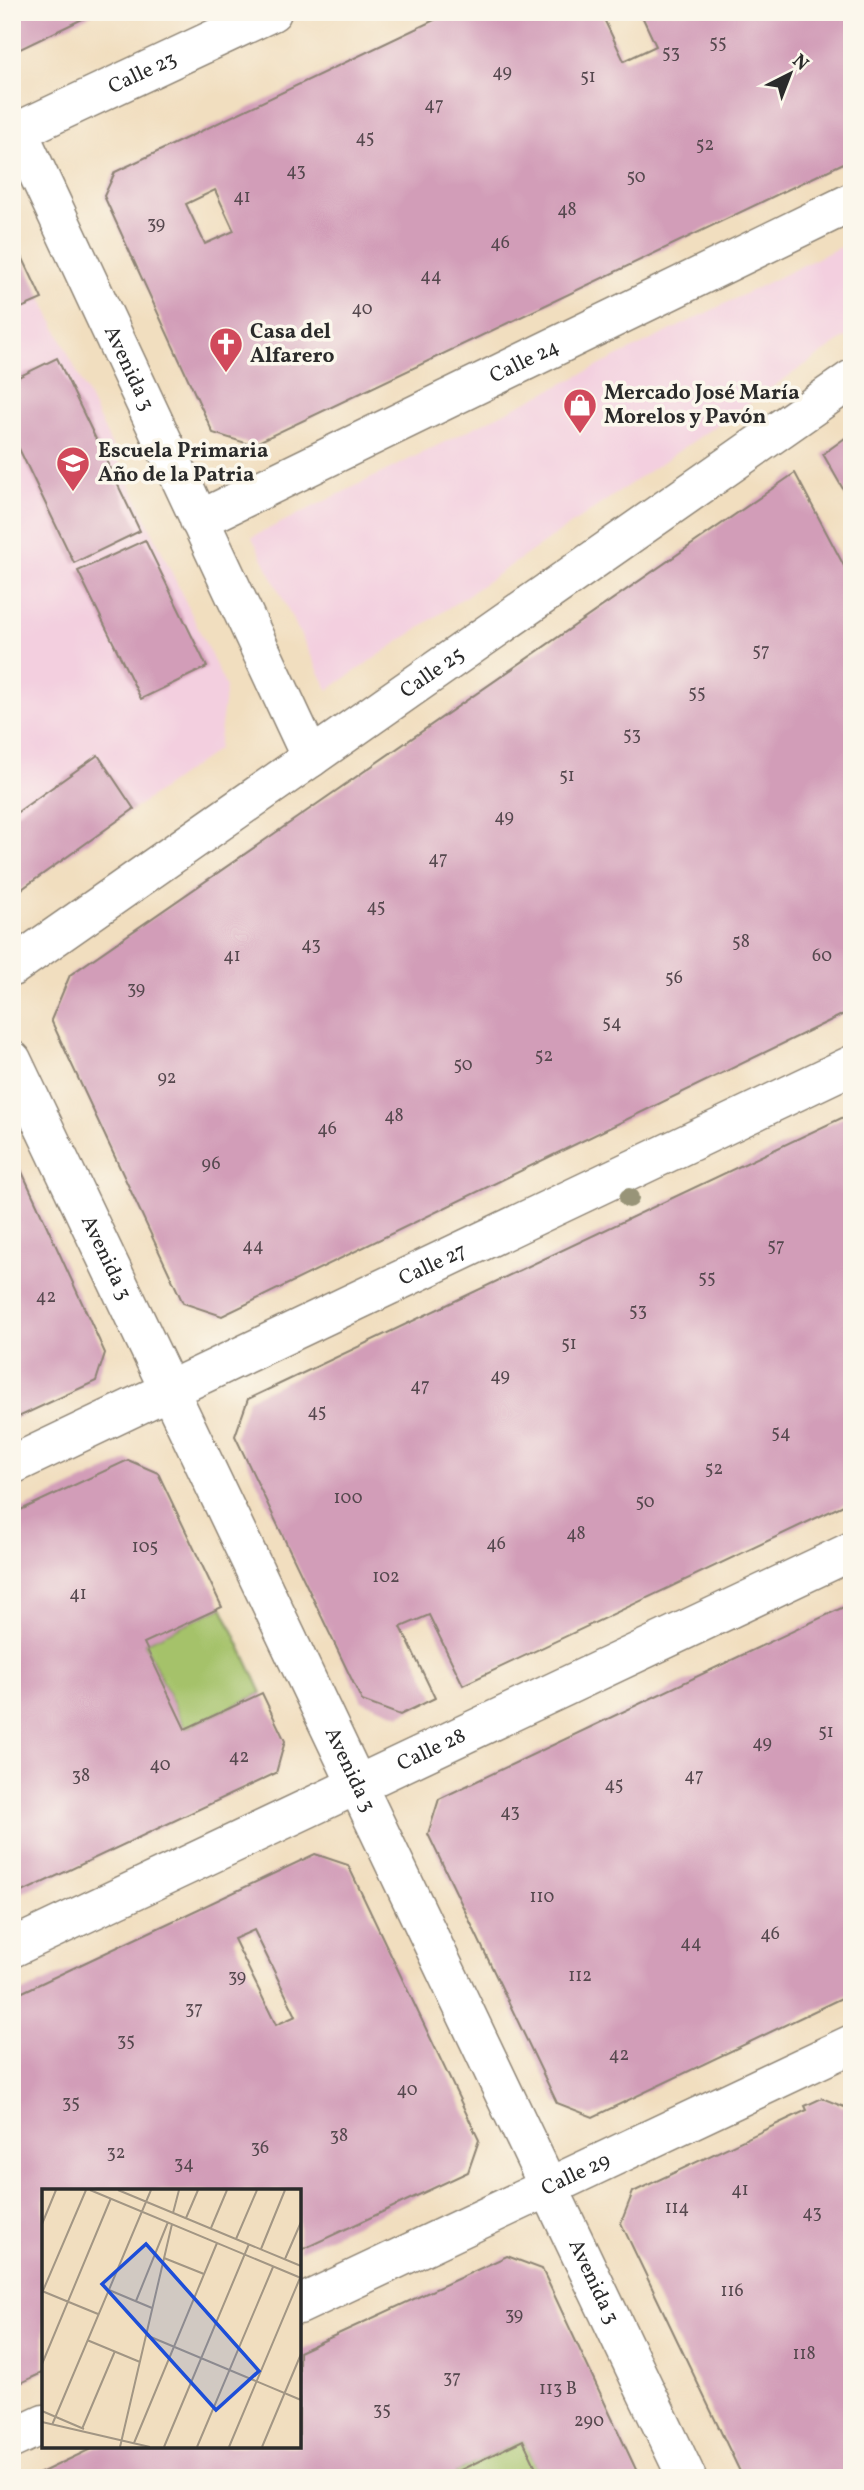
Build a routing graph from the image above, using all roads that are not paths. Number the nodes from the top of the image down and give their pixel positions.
1 (272, 12) edge
2 (15, 133) edge
3 (852, 202) edge
4 (852, 379) edge
5 (199, 520) junction
6 (311, 758) junction
7 (12, 967) edge
8 (12, 1060) edge
9 (852, 1065) edge
10 (170, 1391) junction
11 (12, 1465) edge
12 (852, 1551) edge
13 (358, 1785) junction
14 (12, 1948) edge
15 (852, 2045) edge
16 (550, 2189) junction
17 (301, 2304) edge
18 (42, 2425) edge
19 (12, 2439) edge
20 (687, 2478) edge

1 - 2 street, Calle 23
2 - 5 street, Avenida 3
3 - 5 street, Calle 24
4 - 6 street, Calle 25
5 - 6 street, Avenida 3
6 - 7 street, Calle 25
8 - 10 street, Avenida 3
9 - 10 street, Calle 27
10 - 11 street, Calle 27
10 - 13 street, Avenida 3
12 - 13 street, Calle 28
13 - 14 street, Calle 28
13 - 16 street, Avenida 3
15 - 16 street, Calle 29
16 - 17 street, Calle 29
16 - 20 street, Avenida 3
18 - 19 street

